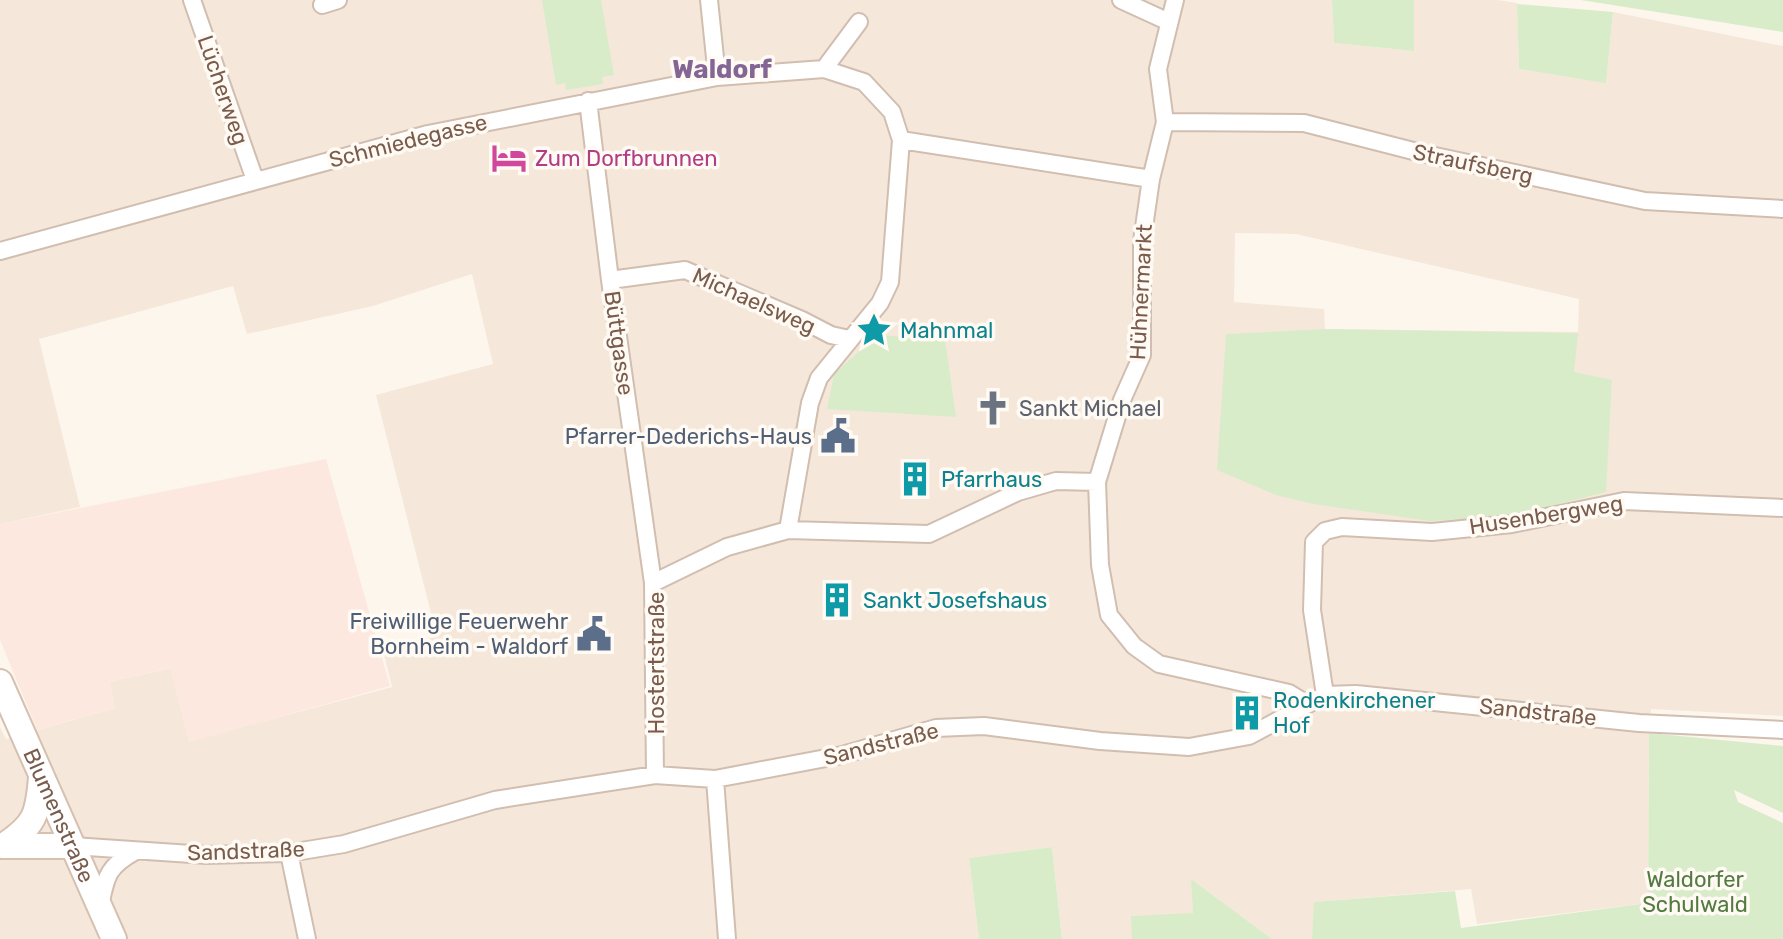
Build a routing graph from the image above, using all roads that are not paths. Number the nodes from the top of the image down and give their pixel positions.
1 (192, 0) edge
2 (709, 0) edge
3 (1121, 0) edge
4 (1175, 0) edge
5 (859, 22) dead end
6 (1169, 22) junction
7 (824, 69) junction
8 (717, 77) junction
9 (588, 101) junction
10 (1165, 122) junction
11 (901, 140) junction
12 (1151, 179) junction
13 (255, 180) junction
14 (1783, 209) edge
15 (0, 251) edge
16 (610, 280) junction
17 (849, 339) junction
18 (1097, 482) junction
19 (1783, 508) edge
20 (788, 530) junction
21 (653, 583) junction
22 (0, 682) edge
23 (1325, 695) junction
24 (1307, 704) junction
25 (1783, 730) edge
26 (655, 775) junction
27 (41, 777) junction
28 (715, 779) junction
29 (1, 846) edge
30 (73, 846) junction
31 (134, 852) junction
32 (289, 853) junction
33 (100, 906) junction
34 (114, 939) edge
35 (307, 939) edge
36 (727, 939) edge

1 - 13 street, Lücherweg
2 - 8 street
3 - 6 street
4 - 6 street
5 - 7 street
6 - 10 street
7 - 8 street, Schmiedegasse
7 - 11 street, Schmiedegasse
8 - 9 street, Schmiedegasse
9 - 13 street, Schmiedegasse
9 - 16 street, Büttgasse
10 - 12 street, Hühnermarkt
10 - 14 street, Straufsberg
11 - 12 street
11 - 17 street
12 - 18 street, Hühnermarkt
13 - 15 street, Schmiedegasse
16 - 17 street, Michaelsweg
16 - 21 street, Büttgasse
17 - 20 street
18 - 20 street, Hostertstraße
18 - 24 street, Hühnermarkt
19 - 23 street, Husenbergweg
20 - 21 street, Hostertstraße
21 - 26 street, Hostertstraße
22 - 27 main road, Blumenstraße
23 - 24 street, Sandstraße
23 - 25 street, Sandstraße
24 - 28 street, Sandstraße
26 - 28 street, Sandstraße
26 - 32 street, Sandstraße
27 - 29 main road
27 - 30 main road, Blumenstraße
28 - 36 street
29 - 30 main road
30 - 31 street, Sandstraße
30 - 33 main road, Blumenstraße
31 - 32 street, Sandstraße
31 - 33 street, Blumenstraße
32 - 35 street
33 - 34 main road, Blumenstraße

